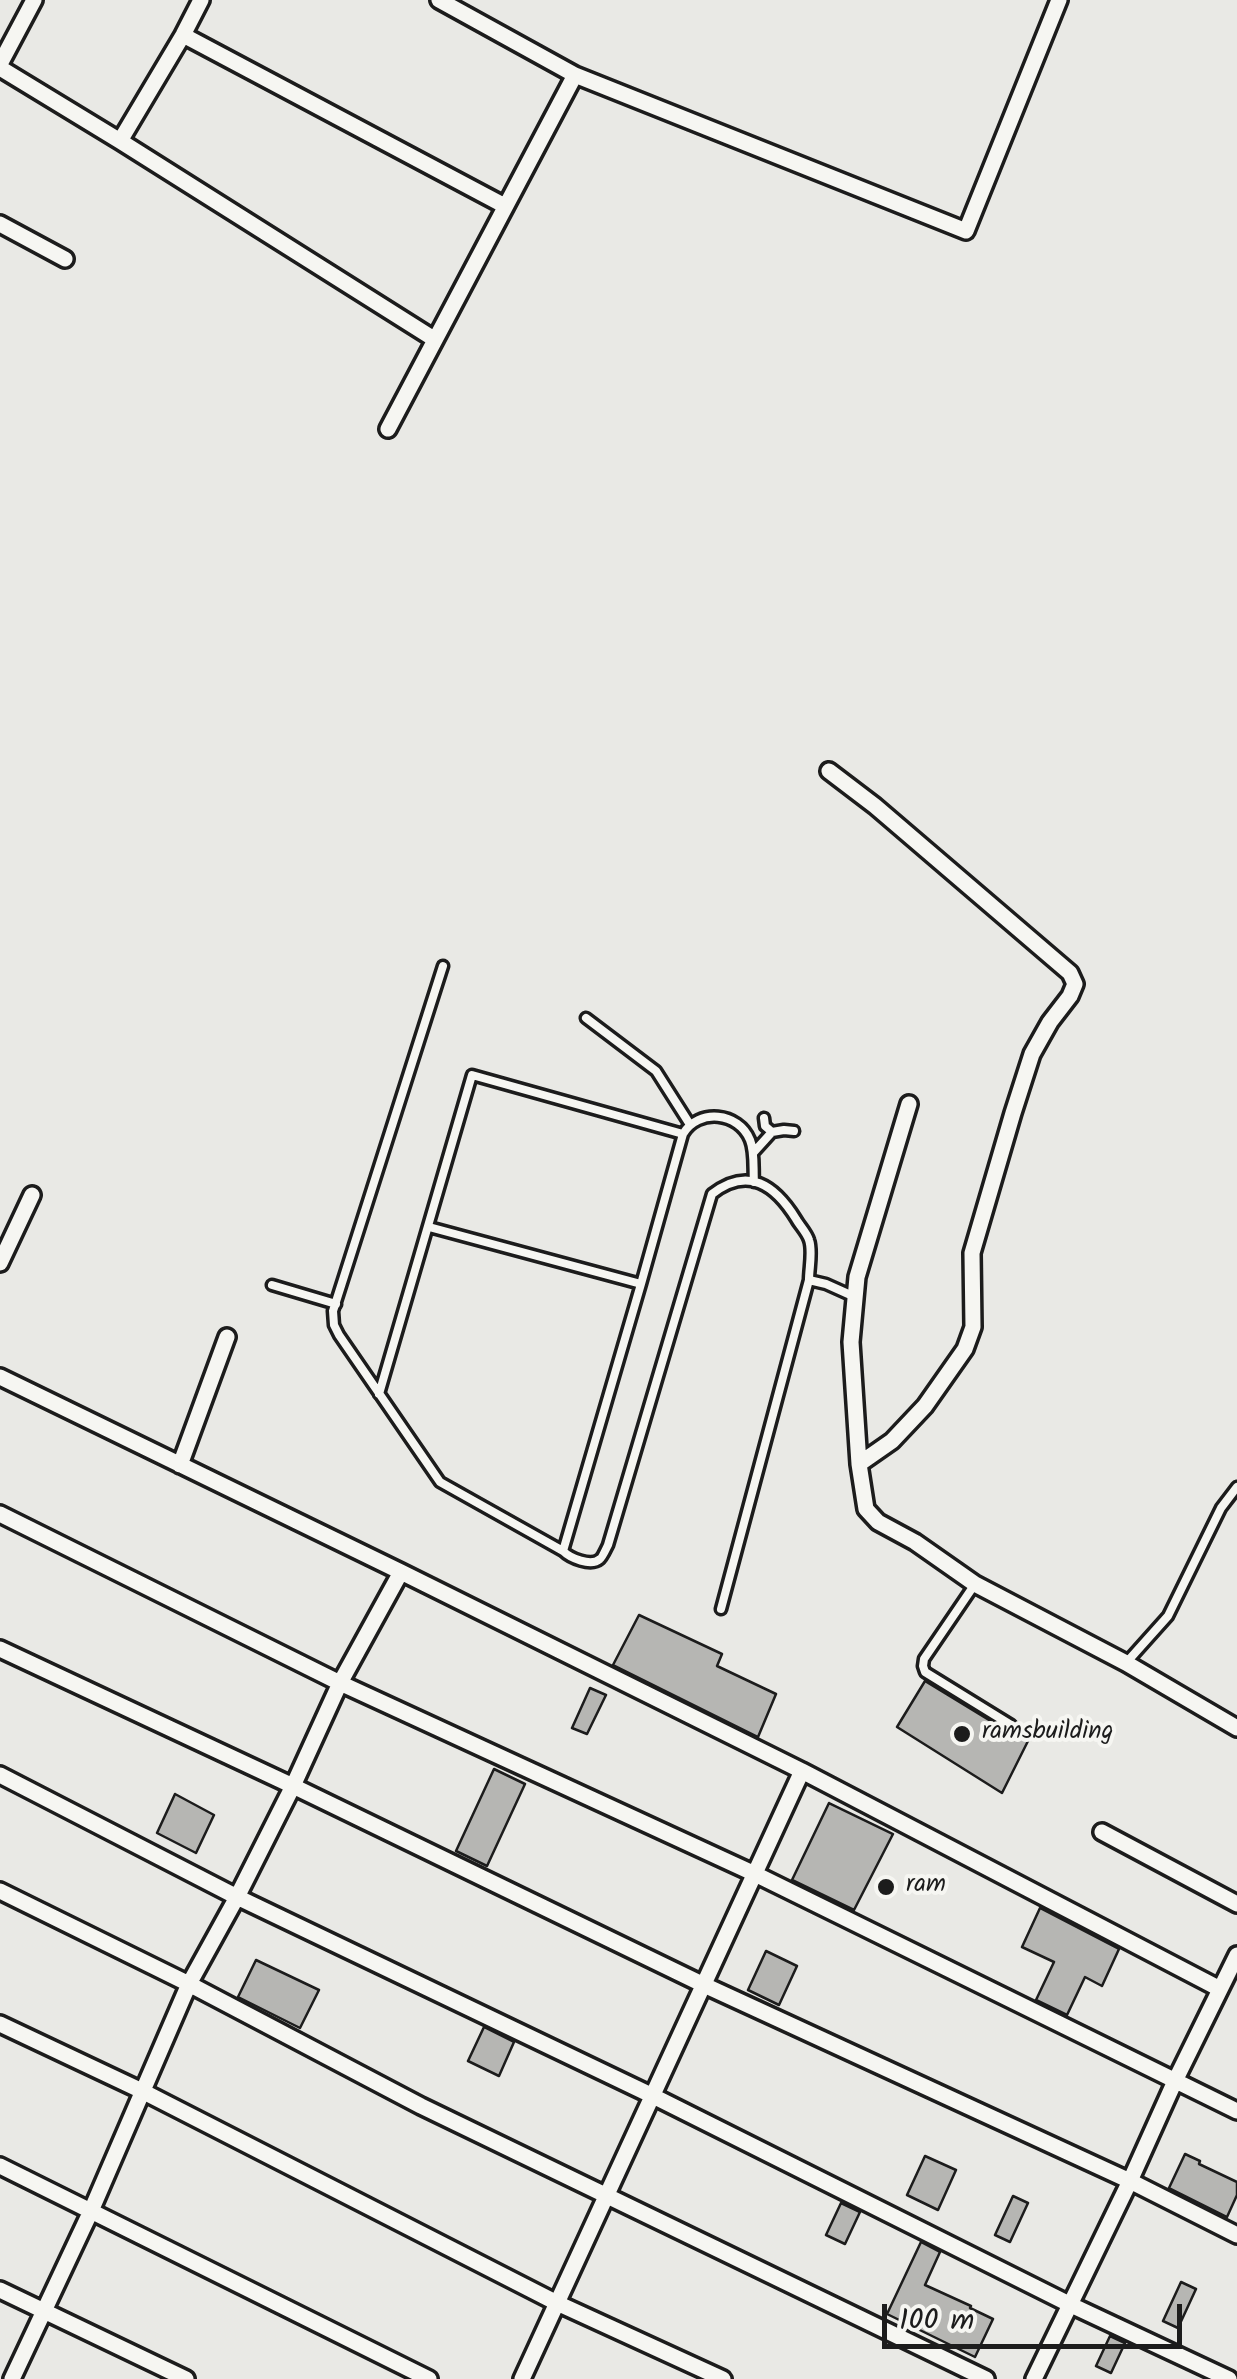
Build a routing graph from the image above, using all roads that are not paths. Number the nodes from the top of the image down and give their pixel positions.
1 (34, 0) edge
2 (200, 0) edge
3 (439, 0) edge
4 (1059, 0) edge
5 (183, 35) junction
6 (0, 66) edge
7 (575, 75) junction
8 (120, 141) junction
9 (505, 206) junction
10 (0, 224) edge
11 (64, 258) dead end
12 (434, 339) junction
13 (388, 430) dead end
14 (828, 771) dead end
15 (443, 966) dead end
16 (586, 1018) dead end
17 (910, 1104) dead end
18 (764, 1118) dead end
19 (689, 1123) junction
20 (794, 1131) dead end
21 (772, 1132) junction
22 (682, 1134) junction
23 (753, 1153) junction
24 (754, 1182) junction
25 (32, 1195) dead end
26 (429, 1227) junction
27 (0, 1264) edge
28 (809, 1280) junction
29 (641, 1284) junction
30 (272, 1285) dead end
31 (855, 1297) junction
32 (336, 1304) junction
33 (227, 1337) dead end
34 (0, 1378) edge
35 (379, 1395) junction
36 (859, 1464) junction
37 (180, 1465) junction
38 (1237, 1487) edge
39 (0, 1514) edge
40 (563, 1551) junction
41 (402, 1572) junction
42 (975, 1584) junction
43 (721, 1609) dead end
44 (0, 1648) edge
45 (1126, 1662) junction
46 (340, 1683) junction
47 (1011, 1724) dead end
48 (1237, 1728) edge
49 (802, 1771) junction
50 (0, 1775) edge
51 (293, 1786) junction
52 (1102, 1832) dead end
53 (755, 1874) junction
54 (0, 1892) edge
55 (237, 1897) junction
56 (1237, 1904) edge
57 (1237, 1954) edge
58 (190, 1984) junction
59 (704, 1985) junction
60 (1220, 1989) junction
61 (0, 2024) edge
62 (1175, 2081) junction
63 (142, 2091) junction
64 (653, 2096) junction
65 (1237, 2111) edge
66 (0, 2166) edge
67 (1130, 2182) junction
68 (607, 2195) junction
69 (91, 2211) junction
70 (1237, 2235) edge
71 (0, 2290) edge
72 (557, 2303) junction
73 (1071, 2305) junction
74 (43, 2310) junction
75 (12, 2379) edge
76 (186, 2379) edge
77 (429, 2379) edge
78 (522, 2379) edge
79 (722, 2379) edge
80 (986, 2379) edge
81 (1034, 2379) edge
82 (1228, 2379) edge

1 - 6 street
2 - 5 street
3 - 7 street
4 - 7 street
5 - 8 street
5 - 9 street
6 - 8 street
7 - 9 street
8 - 12 street
9 - 12 street
10 - 11 street
12 - 13 street
14 - 36 street
15 - 32 lane
16 - 19 lane
17 - 31 street
18 - 21 lane
19 - 22 lane
19 - 23 lane
20 - 21 lane
21 - 23 lane
22 - 26 lane
22 - 29 lane
23 - 24 lane
24 - 28 lane
24 - 40 lane
25 - 27 street
26 - 29 lane
26 - 35 lane
28 - 31 lane
28 - 43 lane
29 - 40 lane
30 - 32 lane
31 - 36 street
32 - 35 lane
33 - 37 street
34 - 37 street
35 - 40 lane
36 - 42 street
37 - 41 street
38 - 45 lane
39 - 46 street
41 - 46 street
41 - 49 street
42 - 45 street
42 - 47 lane
44 - 51 street
45 - 48 street
46 - 51 street
46 - 53 street
49 - 53 street
49 - 60 street
50 - 55 street
51 - 55 street
51 - 59 street
52 - 56 street
53 - 59 street
53 - 62 street
54 - 58 street
55 - 58 street
55 - 64 street
57 - 60 street
58 - 63 street
58 - 68 street
59 - 64 street
59 - 67 street
60 - 62 street
61 - 63 street
62 - 65 street
62 - 67 street
63 - 69 street
63 - 72 street
64 - 68 street
64 - 73 street
66 - 69 street
67 - 70 street
67 - 73 street
68 - 72 street
68 - 80 street
69 - 74 street
69 - 77 street
71 - 74 street
72 - 78 street
72 - 79 street
73 - 81 street
73 - 82 street
74 - 75 street
74 - 76 street

